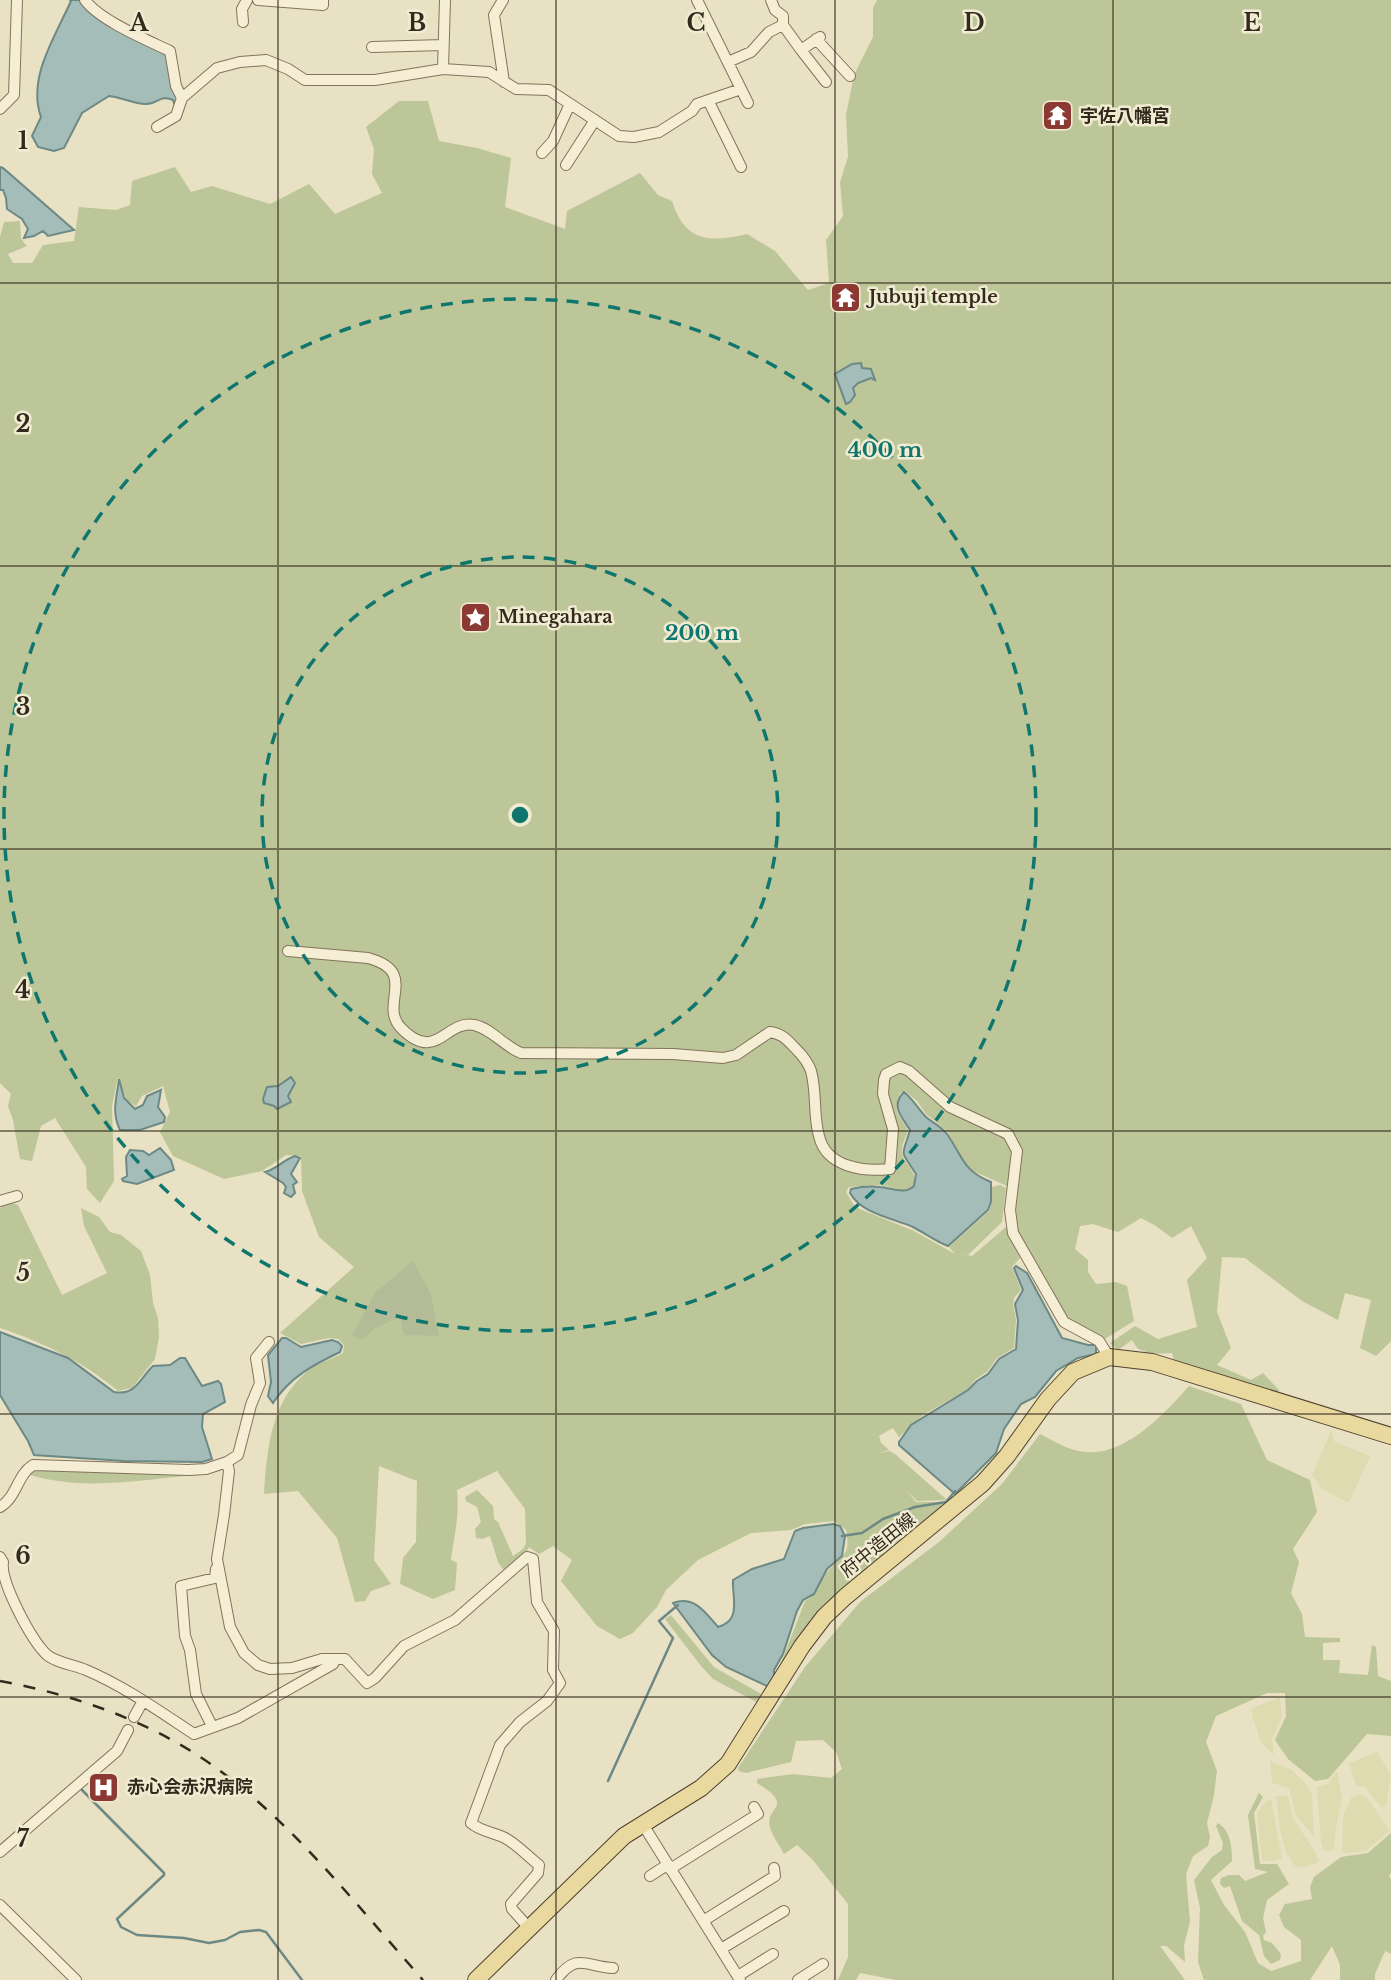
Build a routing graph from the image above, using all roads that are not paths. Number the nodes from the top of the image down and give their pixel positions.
1 (17, 0) edge
2 (85, 0) edge
3 (247, 0) edge
4 (258, 0) edge
5 (323, 0) edge
6 (444, 0) edge
7 (503, 0) edge
8 (697, 0) edge
9 (771, 0) edge
10 (243, 22) dead end
11 (783, 25) junction
12 (443, 45) junction
13 (372, 47) dead end
14 (801, 50) junction
15 (728, 62) junction
16 (443, 69) junction
17 (850, 76) dead end
18 (504, 82) junction
19 (826, 82) dead end
20 (741, 89) junction
21 (182, 98) junction
22 (708, 100) junction
23 (748, 103) dead end
24 (570, 104) junction
25 (0, 109) edge
26 (596, 120) junction
27 (157, 127) dead end
28 (542, 153) dead end
29 (566, 165) dead end
30 (741, 167) dead end
31 (288, 951) dead end
32 (17, 1196) dead end
33 (0, 1201) edge
34 (269, 1342) dead end
35 (1110, 1357) junction
36 (1391, 1436) edge
37 (227, 1462) junction
38 (0, 1507) edge
39 (0, 1557) edge
40 (217, 1559) junction
41 (335, 1659) junction
42 (143, 1700) junction
43 (134, 1717) dead end
44 (212, 1726) junction
45 (128, 1730) dead end
46 (754, 1807) dead end
47 (642, 1823) junction
48 (0, 1852) edge
49 (668, 1867) junction
50 (774, 1868) dead end
51 (650, 1876) dead end
52 (0, 1905) edge
53 (784, 1911) dead end
54 (703, 1921) junction
55 (529, 1928) junction
56 (721, 1949) junction
57 (773, 1954) dead end
58 (823, 1964) dead end
59 (613, 1968) dead end
60 (739, 1978) edge
61 (76, 1980) edge
62 (477, 1980) edge
63 (556, 1980) edge
64 (798, 1980) edge

1 - 25 street
2 - 21 street
3 - 10 street
4 - 5 street
6 - 12 street
7 - 18 street
8 - 15 street
9 - 11 street
11 - 14 street
11 - 15 street
12 - 13 street
12 - 16 street
14 - 17 street
14 - 19 street
15 - 20 street
16 - 18 street
16 - 21 street
18 - 24 street
20 - 22 street
20 - 23 street
21 - 27 street
22 - 26 street
22 - 30 street
24 - 26 street
24 - 28 street
26 - 29 street
31 - 35 street
32 - 33 street
34 - 37 street
35 - 36 main road, 府中造田線
35 - 47 main road, 府中造田線
37 - 38 street
37 - 40 street
39 - 42 street
40 - 41 street
40 - 44 street
41 - 44 street
41 - 55 street
42 - 43 street
42 - 44 street
45 - 48 street
46 - 49 street
47 - 49 street
47 - 55 main road, 府中造田線
49 - 51 street
49 - 54 street
50 - 54 street
52 - 61 street
53 - 56 street
54 - 56 street
55 - 62 main road, 府中造田線
56 - 60 street
57 - 60 street
58 - 64 street
59 - 63 street

